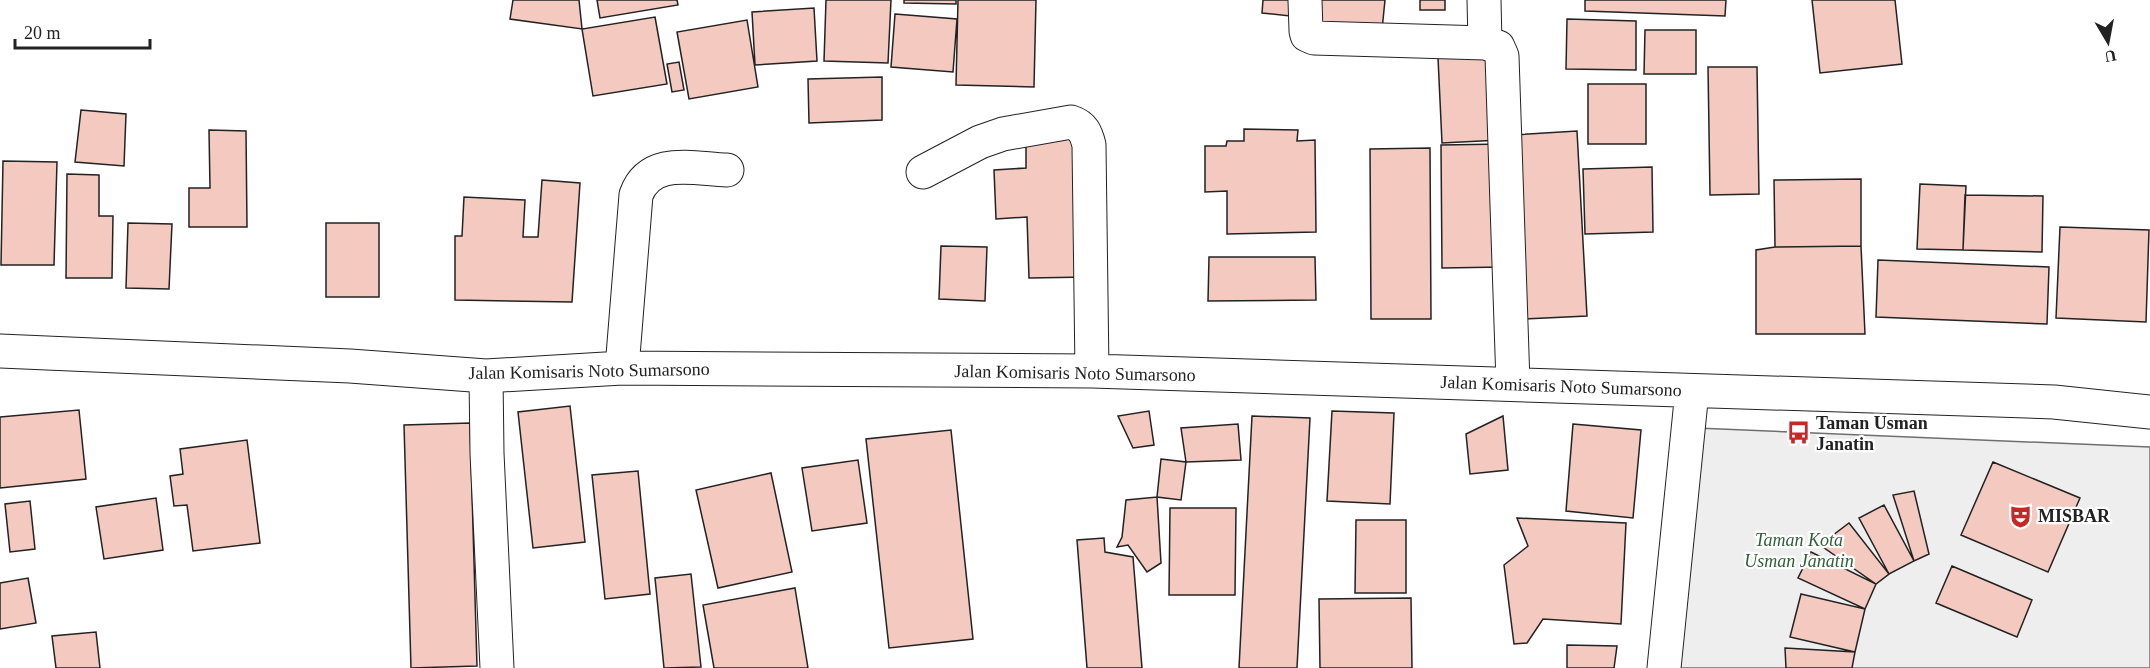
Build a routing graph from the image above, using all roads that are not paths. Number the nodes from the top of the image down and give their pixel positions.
1 (1305, 0) edge
2 (1484, 0) edge
3 (1485, 43) junction
4 (727, 170) dead end
5 (923, 172) dead end
6 (0, 351) edge
7 (622, 368) junction
8 (1092, 371) junction
9 (486, 376) junction
10 (1513, 383) junction
11 (1692, 391) junction
12 (2150, 412) edge
13 (497, 668) edge
14 (1664, 668) edge

1 - 3 street
2 - 3 street
3 - 10 street
4 - 7 street
5 - 8 street
6 - 9 street, Jalan Komisaris Noto Sumarsono
7 - 8 street, Jalan Komisaris Noto Sumarsono
7 - 9 street, Jalan Komisaris Noto Sumarsono
8 - 10 street, Jalan Komisaris Noto Sumarsono
9 - 13 street
10 - 11 street, Jalan Komisaris Noto Sumarsono
11 - 12 street, Jalan Komisaris Noto Sumarsono
11 - 14 street

